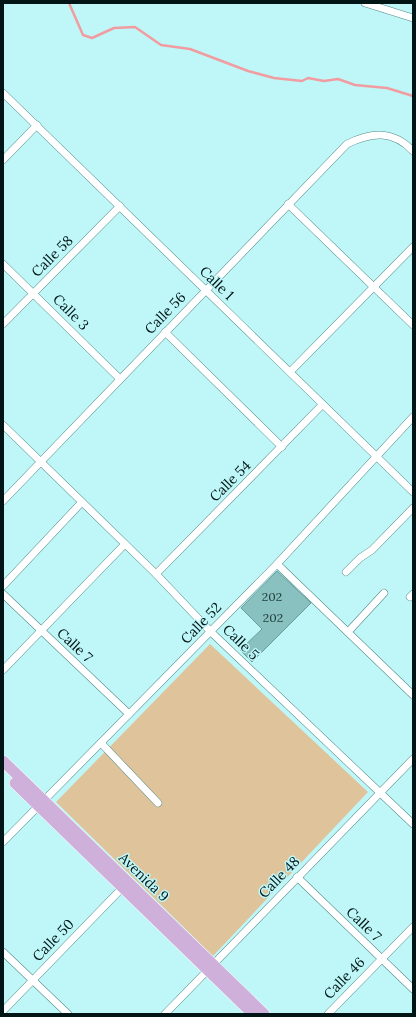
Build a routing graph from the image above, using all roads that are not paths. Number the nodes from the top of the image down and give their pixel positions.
1 (365, 3) edge
2 (413, 18) edge
3 (3, 93) edge
4 (37, 126) junction
5 (413, 151) edge
6 (3, 160) edge
7 (288, 204) junction
8 (120, 206) junction
9 (413, 247) edge
10 (3, 264) edge
11 (374, 287) junction
12 (206, 290) junction
13 (34, 294) junction
14 (3, 324) edge
15 (413, 325) edge
16 (166, 332) junction
17 (290, 372) junction
18 (120, 379) junction
19 (322, 405) junction
20 (413, 417) edge
21 (3, 426) edge
22 (282, 447) junction
23 (376, 456) junction
24 (40, 462) junction
25 (413, 492) edge
26 (3, 500) edge
27 (82, 502) junction
28 (413, 508) edge
29 (125, 544) junction
30 (277, 564) junction
31 (346, 572) dead end
32 (156, 574) junction
33 (3, 586) edge
34 (384, 592) dead end
35 (3, 594) edge
36 (41, 632) junction
37 (211, 632) junction
38 (348, 632) junction
39 (3, 670) edge
40 (413, 695) edge
41 (129, 714) junction
42 (101, 743) junction
43 (413, 759) edge
44 (3, 761) edge
45 (3, 771) edge
46 (380, 792) junction
47 (41, 803) junction
48 (158, 803) dead end
49 (413, 824) edge
50 (3, 842) edge
51 (298, 877) junction
52 (126, 885) junction
53 (413, 927) edge
54 (3, 952) edge
55 (381, 959) junction
56 (211, 968) junction
57 (32, 981) junction
58 (413, 990) edge
59 (3, 1011) edge
60 (68, 1014) edge
61 (165, 1014) edge
62 (253, 1014) edge
63 (264, 1014) edge
64 (328, 1014) edge

1 - 2 street
3 - 4 street, Calle 1
4 - 6 street
4 - 8 street, Calle 1
5 - 7 street, Calle 56
7 - 11 street
7 - 12 street, Calle 56
8 - 12 street, Calle 1
8 - 13 street, Calle 58
9 - 11 street
10 - 13 street, Calle 3
11 - 15 street
11 - 17 street
12 - 16 street, Calle 56
12 - 17 street, Calle 1
13 - 14 street, Calle 58
13 - 18 street, Calle 3
16 - 18 street, Calle 56
16 - 22 street
17 - 19 street, Calle 1
18 - 24 street, Calle 56
19 - 22 street, Calle 54
19 - 23 street, Calle 1
20 - 23 street, Calle 52
21 - 24 street, Calle 5
22 - 32 street, Calle 54
23 - 25 street, Calle 1
23 - 30 street, Calle 52
24 - 26 street, Calle 56
24 - 27 street, Calle 5
27 - 29 street, Calle 5
27 - 33 street
28 - 31 street
29 - 32 street, Calle 5
29 - 36 street
30 - 37 street, Calle 52
30 - 38 street
32 - 37 street, Calle 5
34 - 38 street
35 - 36 street, Calle 7
36 - 39 street
36 - 41 street, Calle 7
37 - 41 street, Calle 52
37 - 46 street, Calle 5
38 - 40 street
41 - 42 street, Calle 52
42 - 47 street, Calle 52
42 - 48 street
43 - 46 street, Calle 48
44 - 47 main road, Avenida 9
45 - 47 main road, Avenida 9
46 - 49 street, Calle 5
46 - 51 street, Calle 48
47 - 50 street, Calle 52
47 - 52 main road, Avenida 9
51 - 55 street, Calle 7
51 - 56 street, Calle 48
52 - 56 main road, Avenida 9
52 - 57 street, Calle 50
53 - 55 street, Calle 46
54 - 57 street
55 - 58 street, Calle 7
55 - 64 street, Calle 46
56 - 61 street, Calle 48
56 - 62 main road, Avenida 9
56 - 63 main road, Avenida 9
57 - 59 street, Calle 50
57 - 60 street

